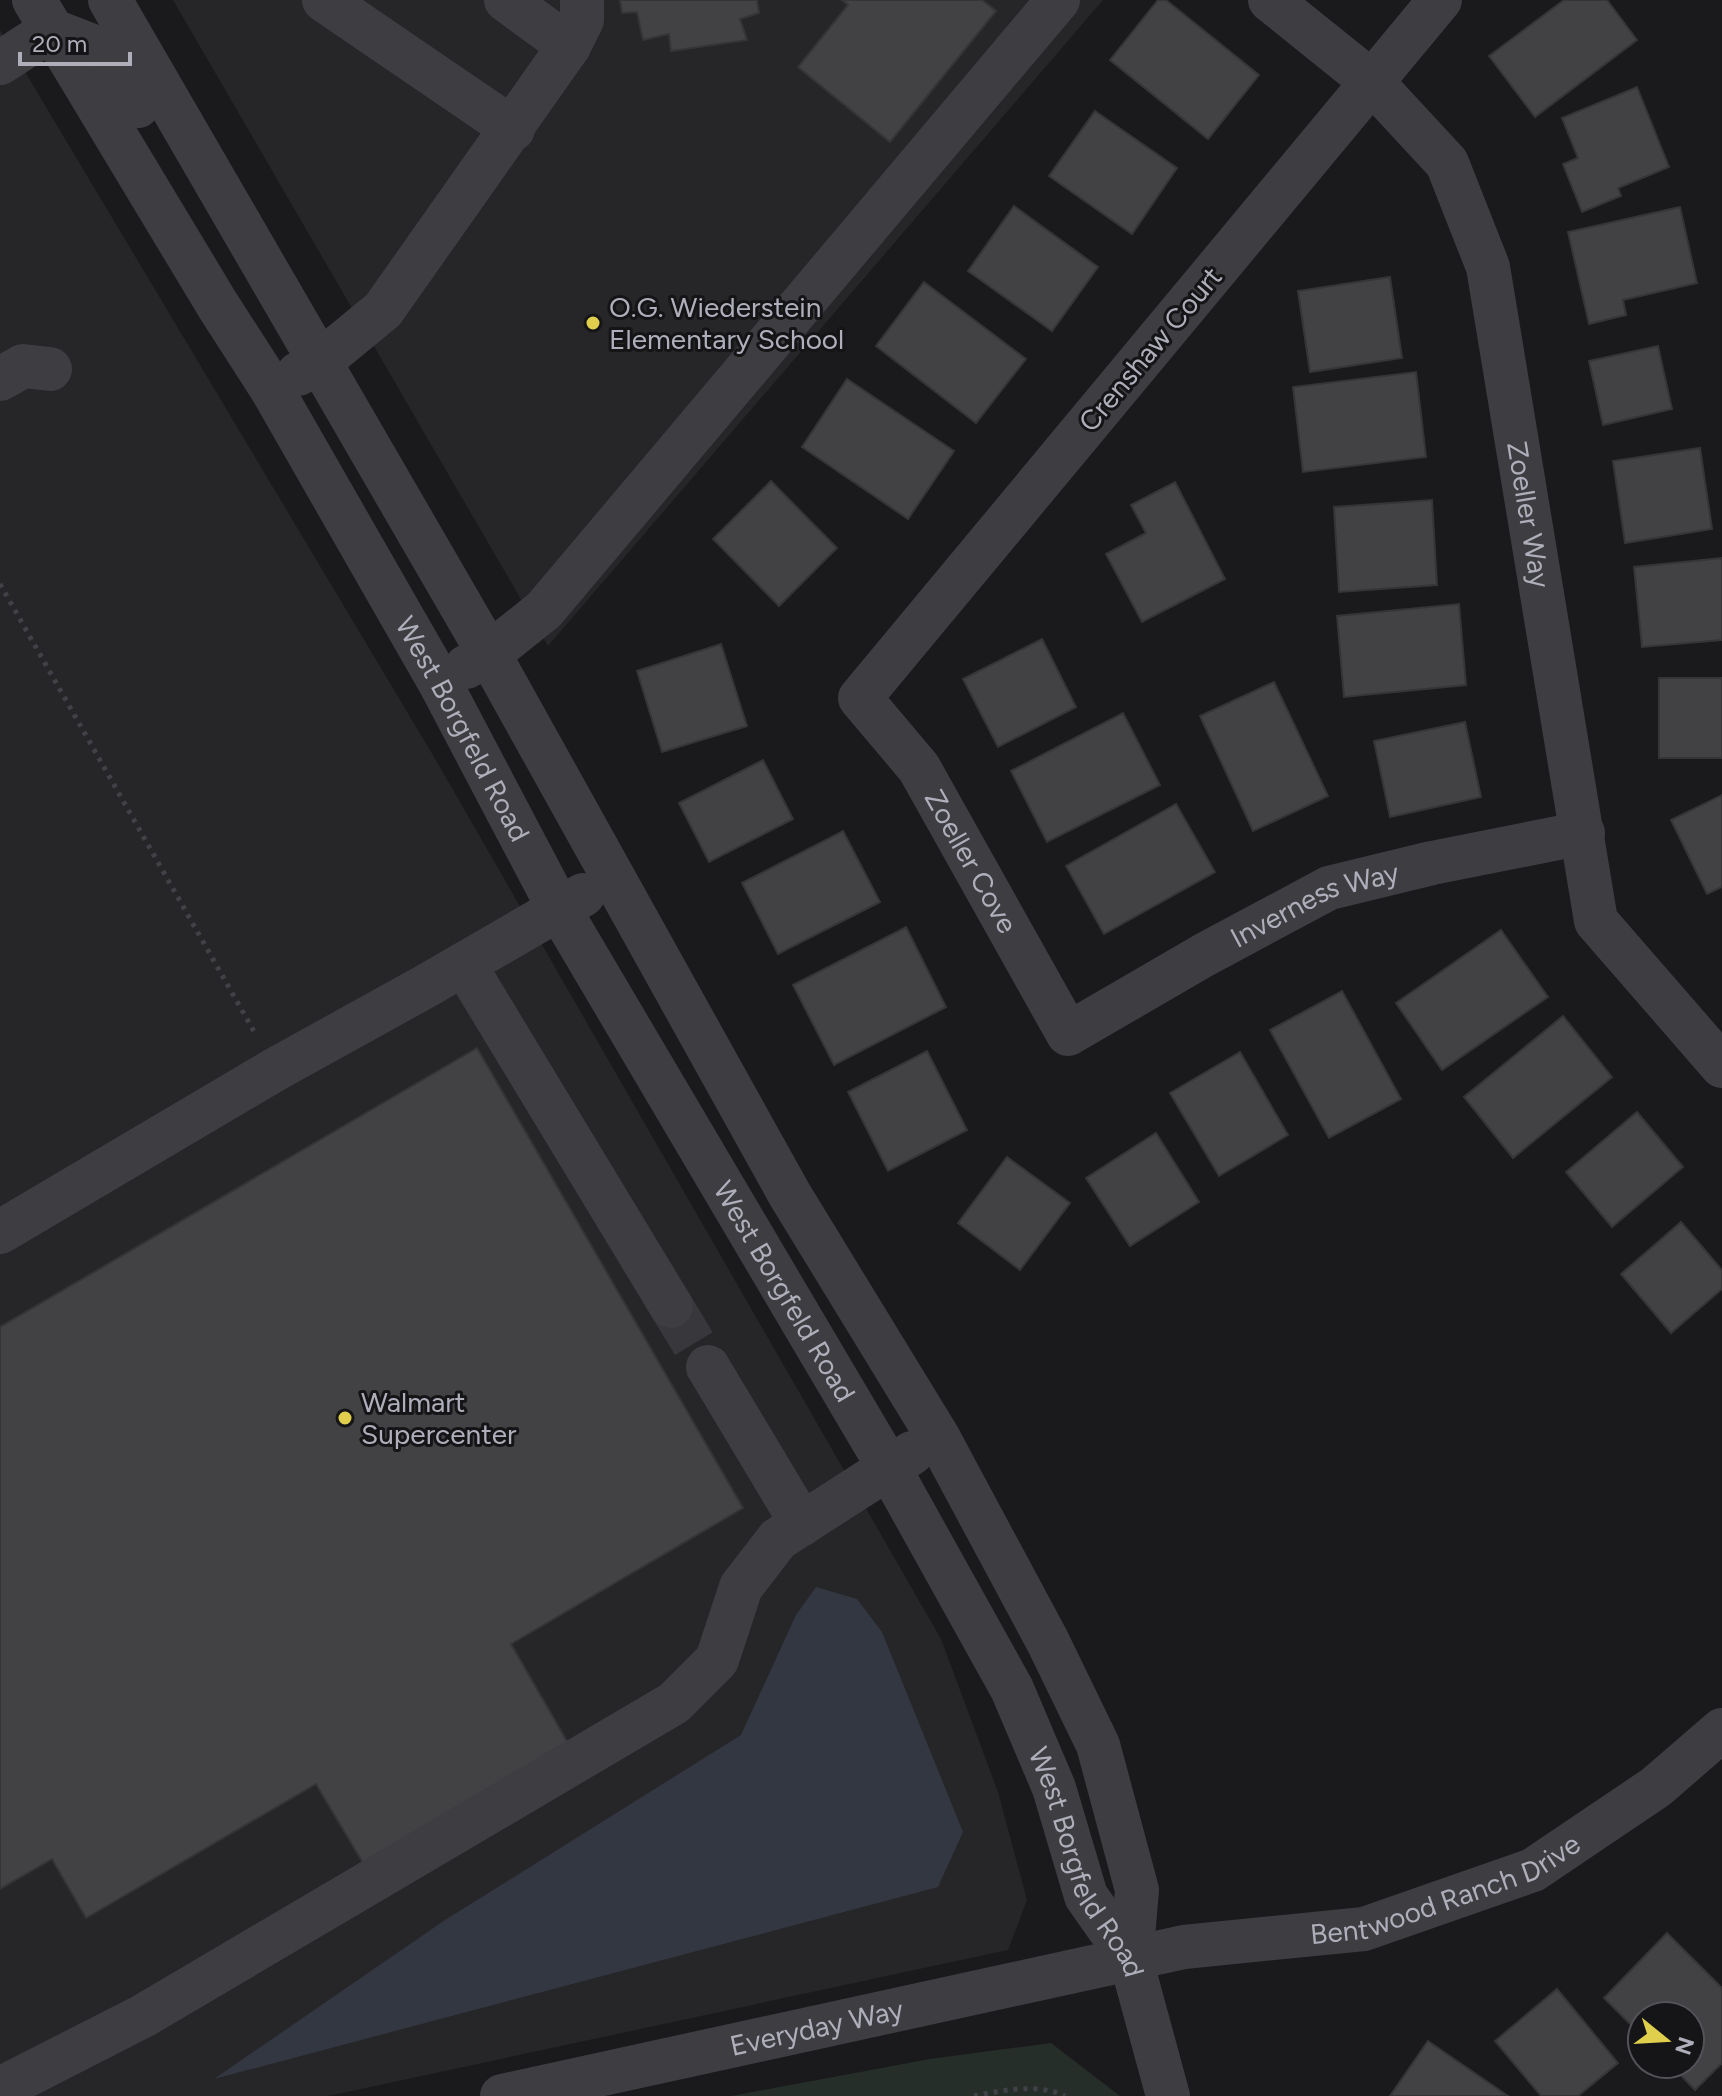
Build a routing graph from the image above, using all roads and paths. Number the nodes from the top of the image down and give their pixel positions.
1 (111, 0) edge
2 (324, 0) edge
3 (506, 0) edge
4 (582, 0) edge
5 (1058, 0) edge
6 (1270, 0) edge
7 (1440, 0) edge
8 (42, 15) edge
9 (569, 46) junction
10 (0, 63) edge
11 (1372, 82) junction
12 (513, 129) junction
13 (231, 209) junction
14 (321, 361) junction
15 (50, 369) dead end
16 (0, 379) edge
17 (271, 388) junction
18 (0, 584) edge
19 (489, 654) junction
20 (440, 683) junction
21 (860, 698) joint
22 (1583, 833) junction
23 (612, 877) junction
24 (559, 909) junction
25 (464, 964) junction
26 (1068, 1034) joint
27 (1722, 1066) edge
28 (276, 1069) junction
29 (0, 1232) edge
30 (671, 1306) tunnel mouth
31 (708, 1367) tunnel mouth
32 (938, 1437) junction
33 (889, 1468) junction
34 (802, 1524) junction
35 (1722, 1730) edge
36 (1131, 1960) junction
37 (0, 2089) edge
38 (529, 2093) edge
39 (974, 2096) edge
40 (1065, 2096) edge
41 (1168, 2096) edge

1 - 13 street, West Borgfeld Road
2 - 12 street
3 - 9 street
4 - 9 street
5 - 19 street
6 - 11 street, Zoeller Way
7 - 11 street, Crenshaw Court
8 - 10 street
8 - 13 street
8 - 17 street, West Borgfeld Road
9 - 12 street
11 - 21 street, Crenshaw Court
11 - 22 street, Zoeller Way
12 - 14 street
13 - 14 street, West Borgfeld Road
14 - 17 street
14 - 19 street, West Borgfeld Road
15 - 16 street
17 - 20 street, West Borgfeld Road
18 - 28 path
19 - 20 street
19 - 23 street, West Borgfeld Road
20 - 24 street, West Borgfeld Road
21 - 26 street, Zoeller Cove
22 - 26 street, Inverness Way
22 - 27 street, Zoeller Way
23 - 24 street
23 - 32 street, West Borgfeld Road
24 - 25 street
24 - 33 street, West Borgfeld Road
25 - 28 street
25 - 30 street
28 - 29 street
31 - 34 street
32 - 33 street
32 - 36 street, West Borgfeld Road
33 - 34 street
33 - 36 street, West Borgfeld Road
34 - 37 street
35 - 36 street, Bentwood Ranch Drive
36 - 38 street, Everyday Way
36 - 41 street
39 - 40 path

